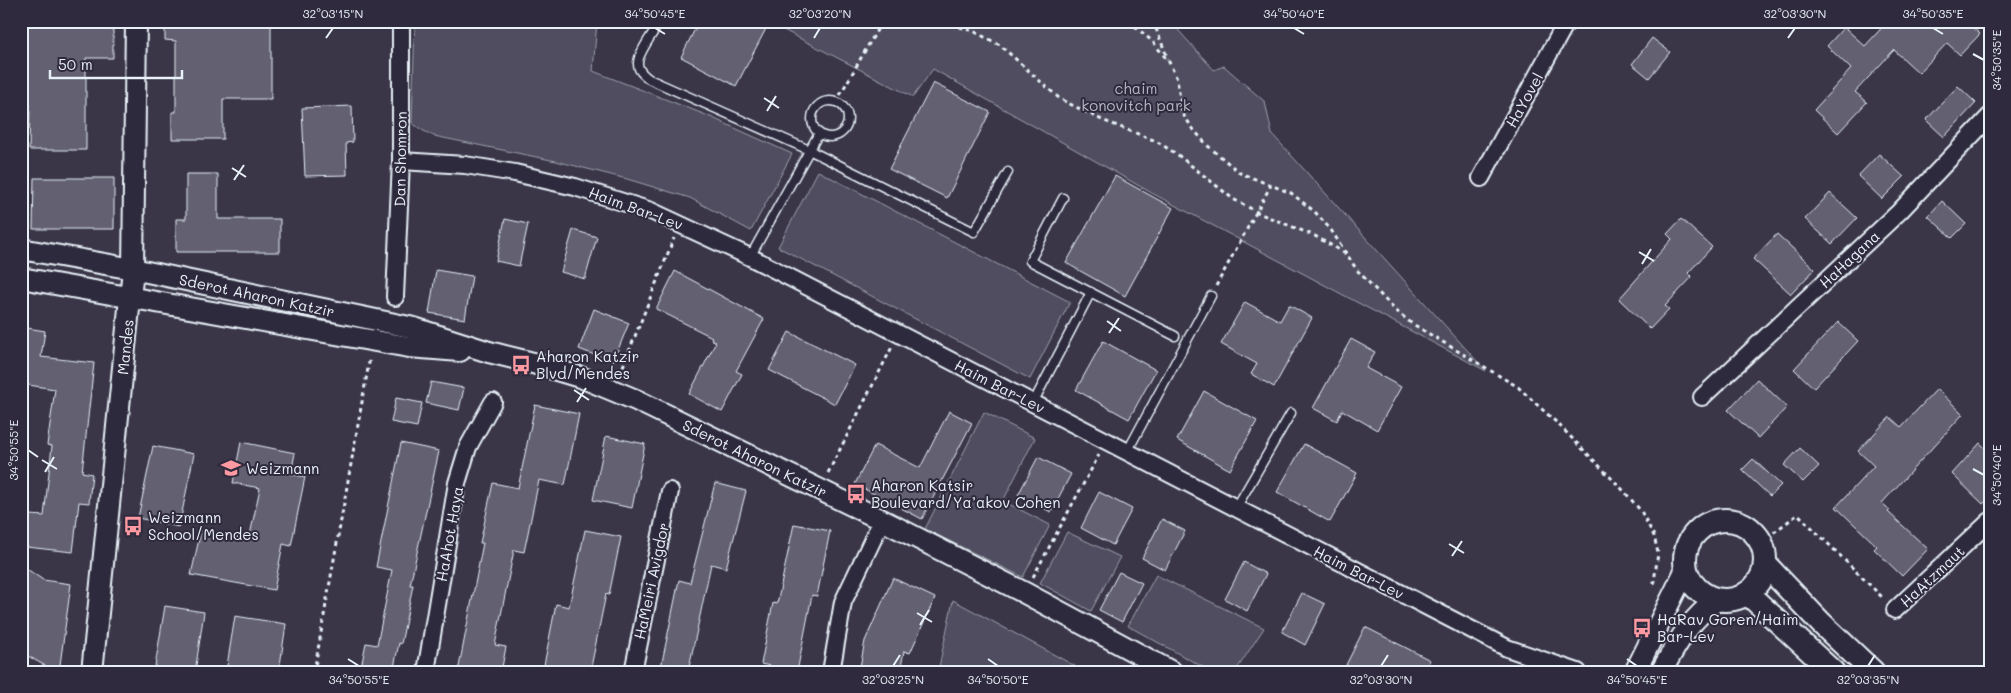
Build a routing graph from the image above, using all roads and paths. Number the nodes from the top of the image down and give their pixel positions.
1 (136, 21) edge
2 (400, 21) edge
3 (660, 21) edge
4 (882, 21) edge
5 (920, 21) edge
6 (1129, 21) edge
7 (1153, 21) edge
8 (1567, 21) edge
9 (1169, 62) junction
10 (836, 102) junction
11 (1990, 116) edge
12 (819, 133) junction
13 (809, 150) junction
14 (401, 161) junction
15 (1008, 172) dead end
16 (1481, 178) dead end
17 (1271, 185) junction
18 (1063, 198) dead end
19 (1256, 212) junction
20 (680, 223) junction
21 (21, 249) edge
22 (1348, 255) junction
23 (750, 257) junction
24 (133, 268) junction
25 (21, 278) edge
26 (1221, 278) dead end
27 (1091, 292) junction
28 (395, 296) dead end
29 (1211, 296) dead end
30 (130, 297) junction
31 (899, 334) junction
32 (1175, 336) dead end
33 (373, 341) junction
34 (489, 352) junction
35 (613, 390) junction
36 (1702, 397) dead end
37 (493, 402) dead end
38 (1033, 403) junction
39 (1291, 413) dead end
40 (1106, 441) junction
41 (1127, 452) junction
42 (819, 489) junction
43 (670, 491) dead end
44 (1236, 508) junction
45 (882, 520) junction
46 (1990, 521) edge
47 (1761, 542) junction
48 (1764, 564) junction
49 (1686, 569) junction
50 (1025, 593) junction
51 (1747, 593) junction
52 (1674, 594) junction
53 (1718, 600) junction
54 (1895, 610) joint
55 (92, 672) edge
56 (314, 672) edge
57 (426, 672) edge
58 (633, 672) edge
59 (831, 672) edge
60 (1172, 672) edge
61 (1578, 672) edge
62 (1635, 672) edge
63 (1662, 672) edge
64 (1833, 672) edge
65 (1873, 672) edge

1 - 24 street, Mandes
2 - 14 street, Dan Shomron
3 - 13 lane
4 - 10 path
5 - 19 path
6 - 9 path
7 - 9 path
8 - 16 street, HaYovel
9 - 17 path
10 - 12 lane
10 - 12 lane
11 - 36 street, HaHagana
12 - 13 lane
13 - 15 lane
13 - 23 lane
14 - 20 street, Haim Bar-Lev
14 - 28 street, Dan Shomron
17 - 19 path
17 - 22 path
18 - 27 lane
19 - 22 path
19 - 26 path
20 - 23 street, Haim Bar-Lev
20 - 35 path
21 - 24 street, Sderot Aharon Katzir
22 - 52 path
23 - 31 street, Haim Bar-Lev
24 - 30 street, Mandes
24 - 34 street, Sderot Aharon Katzir
25 - 30 street, Sderot Aharon Katzir
27 - 32 lane
27 - 38 lane
29 - 41 lane
30 - 33 street, Sderot Aharon Katzir
30 - 55 street, Mandes
31 - 38 street, Haim Bar-Lev
31 - 42 path
33 - 34 street, Sderot Aharon Katzir
33 - 56 path
34 - 35 street, Sderot Aharon Katzir
35 - 42 street, Sderot Aharon Katzir
37 - 57 street, HaAhot Haya
38 - 40 street, Haim Bar-Lev
39 - 44 lane
40 - 41 street, Haim Bar-Lev
40 - 50 path
41 - 44 street, Haim Bar-Lev
42 - 45 street, Sderot Aharon Katzir
43 - 58 street, HaMeiri Avigdor
44 - 61 street, Haim Bar-Lev
45 - 50 street, Sderot Aharon Katzir
45 - 59 street
46 - 54 street, HaAtzmaut
47 - 48 main road
47 - 49 main road
47 - 54 path
48 - 51 main road
48 - 65 main road
49 - 52 street
49 - 53 main road
50 - 60 street, Sderot Aharon Katzir
51 - 53 main road
51 - 64 main road
52 - 62 street
53 - 63 street

